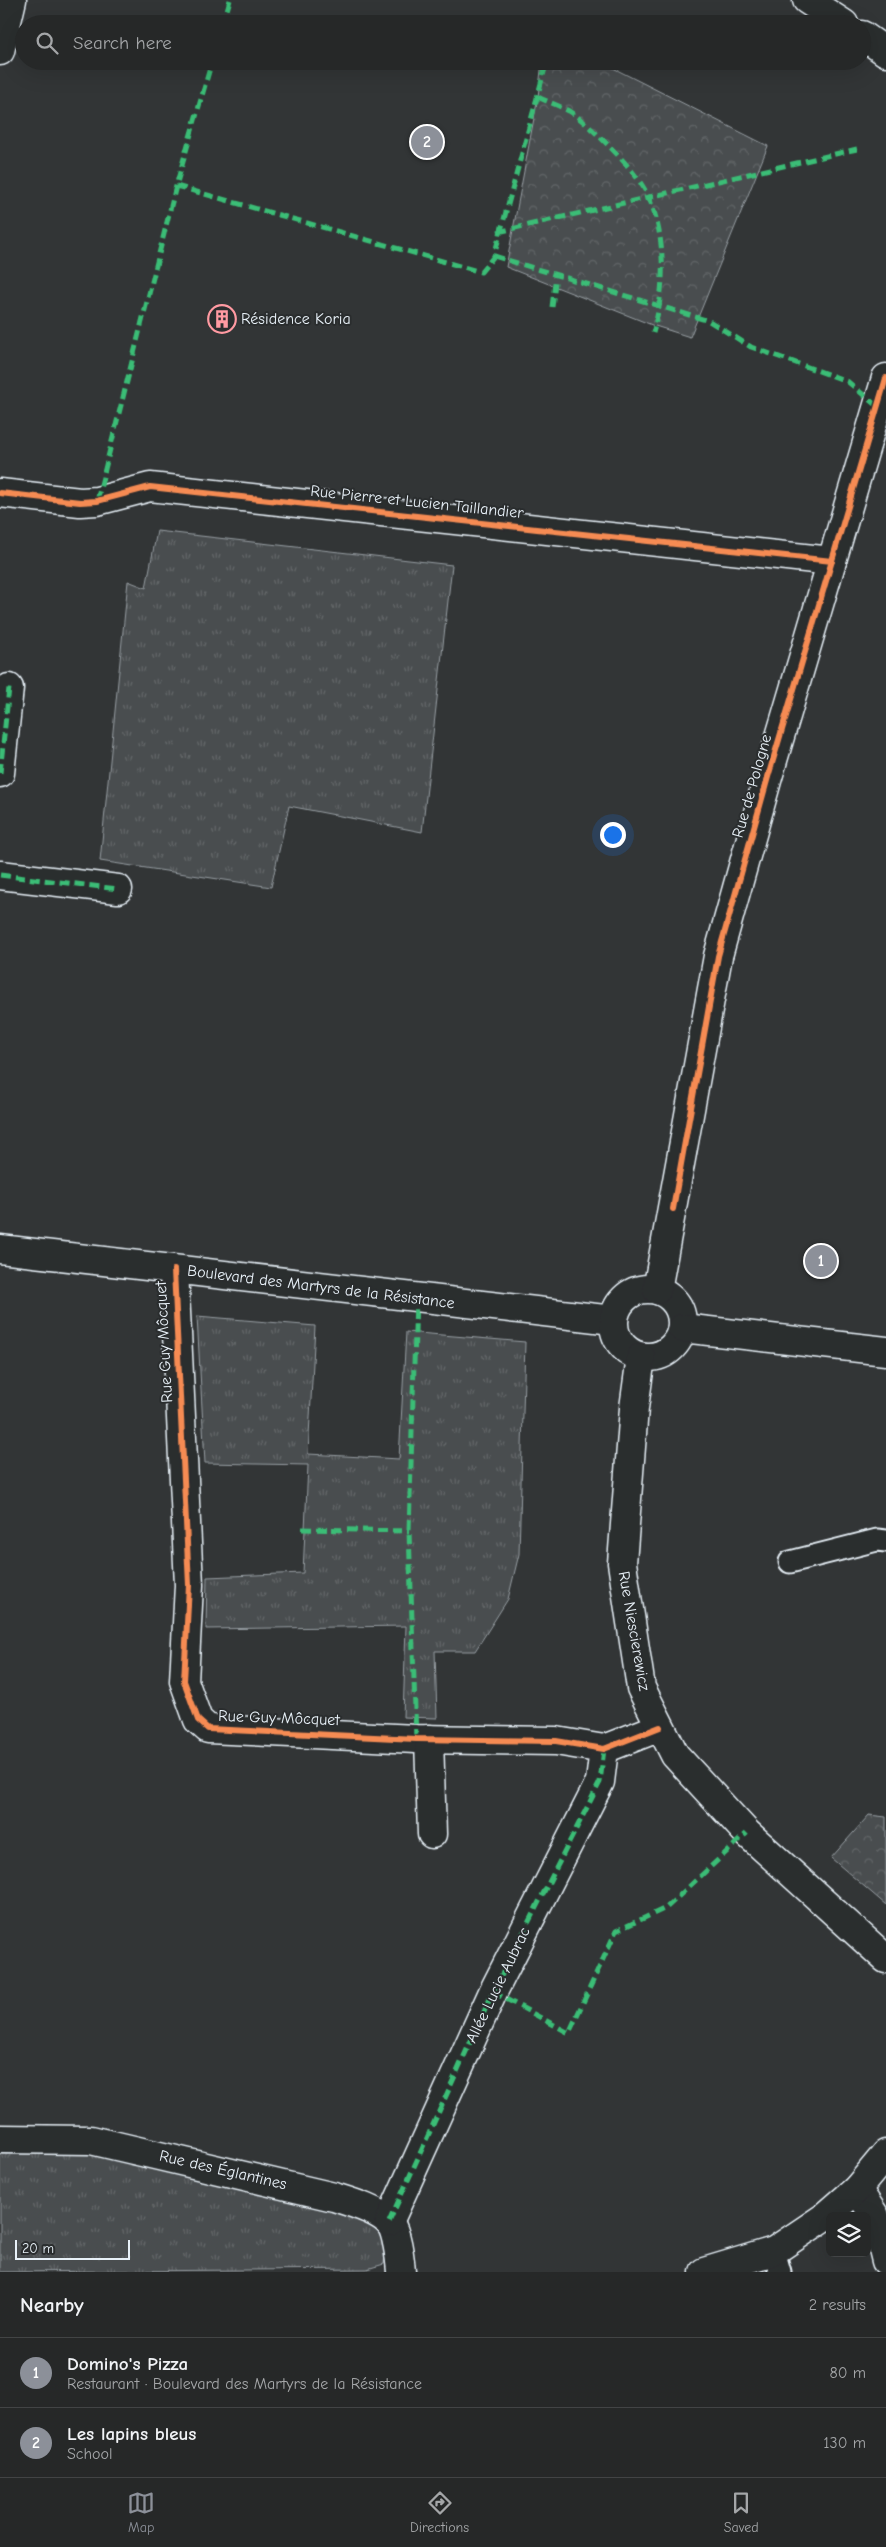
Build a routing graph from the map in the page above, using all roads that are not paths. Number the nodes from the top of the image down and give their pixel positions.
1 (12, 0) edge
2 (807, 0) edge
3 (830, 15) edge
4 (871, 41) edge
5 (0, 52) edge
6 (886, 52) edge
7 (886, 378) edge
8 (882, 410) edge
9 (0, 493) edge
10 (832, 560) junction
11 (9, 688) dead end
12 (0, 773) edge
13 (0, 875) edge
14 (118, 889) dead end
15 (0, 1250) edge
16 (174, 1270) junction
17 (656, 1290) junction
18 (613, 1320) junction
19 (682, 1328) junction
20 (886, 1351) edge
21 (641, 1357) junction
22 (886, 1541) edge
23 (790, 1562) dead end
24 (660, 1727) junction
25 (429, 1739) junction
26 (604, 1749) junction
27 (432, 1834) dead end
28 (886, 1959) edge
29 (0, 2139) edge
30 (886, 2154) edge
31 (857, 2189) junction
32 (389, 2222) junction
33 (777, 2261) edge
34 (886, 2261) edge
35 (400, 2272) edge
36 (704, 2272) edge

1 - 5 street
2 - 3 street
4 - 6 street
7 - 8 street, Rue de Pologne
8 - 10 street, Rue de Pologne
9 - 10 street, Rue Pierre et Lucien Taillandier
10 - 17 street, Rue de Pologne
11 - 12 street
13 - 14 street
15 - 16 street, Boulevard des Martyrs de la Résistance
16 - 18 street, Boulevard des Martyrs de la Résistance
16 - 25 street, Rue Guy Môcquet
17 - 18 street
17 - 19 street
18 - 21 street
19 - 20 street
19 - 21 street
21 - 24 street, Rue Niescierewicz
22 - 23 lane
24 - 26 street
24 - 28 street, Rue Niescierewicz
25 - 26 street, Rue Guy Môcquet
25 - 27 street
26 - 32 street, Allée Lucie Aubrac
29 - 32 street, Rue des Églantines
30 - 31 street
31 - 33 street
31 - 34 street
32 - 35 street
33 - 36 street

